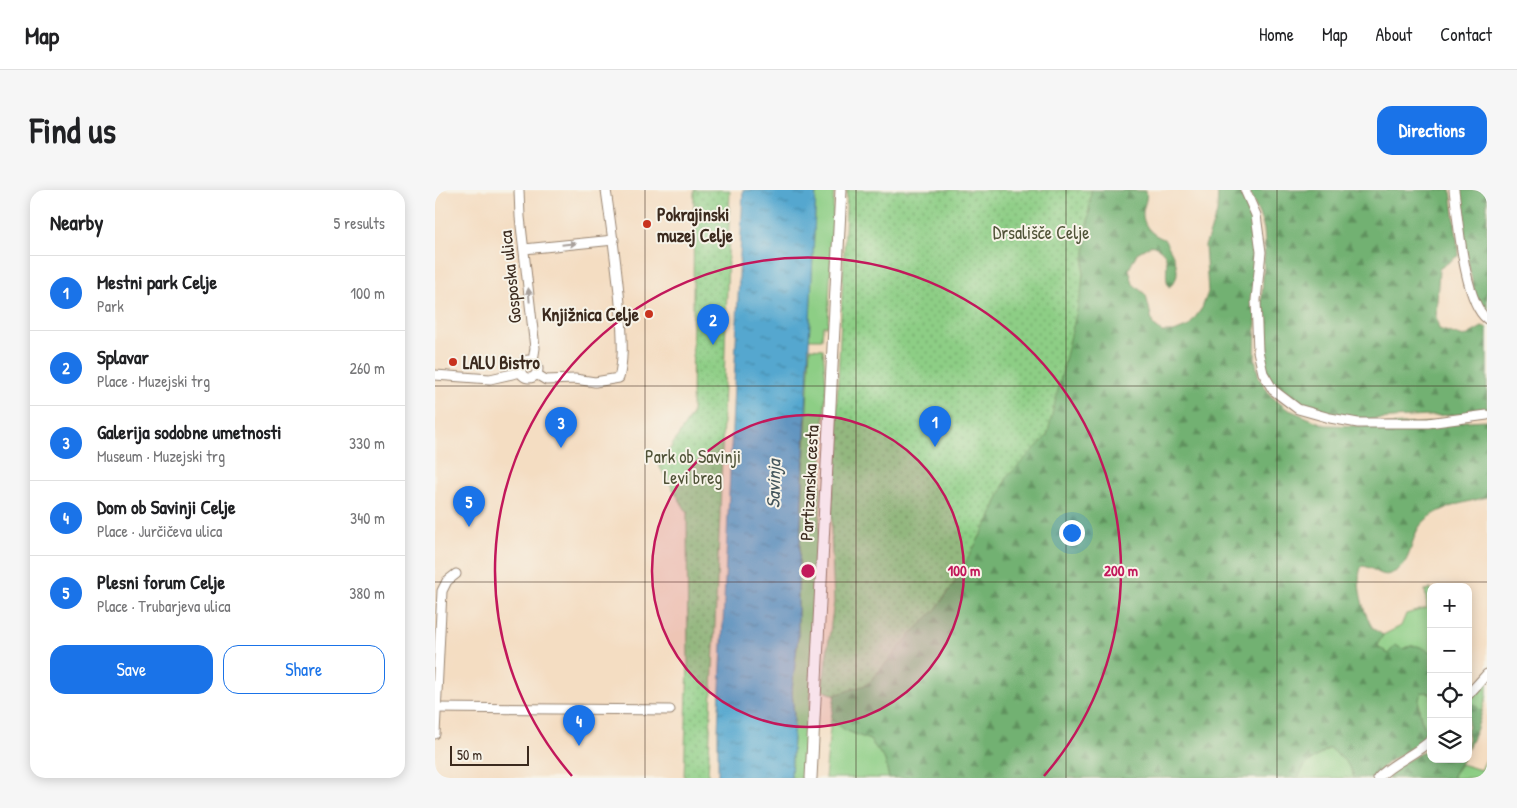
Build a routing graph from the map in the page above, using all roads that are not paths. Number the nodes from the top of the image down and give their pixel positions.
1 (519, 190) edge
2 (606, 190) edge
3 (841, 190) edge
4 (1245, 190) edge
5 (1454, 190) edge
6 (614, 240) junction
7 (524, 249) junction
8 (1487, 319) edge
9 (533, 361) junction
10 (521, 372) junction
11 (536, 374) junction
12 (435, 375) edge
13 (1487, 415) edge
14 (456, 574) dead end
15 (1487, 674) edge
16 (1472, 690) edge
17 (436, 708) edge
18 (670, 710) dead end
19 (435, 734) edge
20 (1427, 744) edge
21 (811, 778) edge
22 (1378, 778) edge

1 - 7 street, Gosposka ulica
2 - 6 street
3 - 21 street, Partizanska cesta
4 - 13 street
5 - 8 street
7 -> 6 street
6 - 11 street
9 -> 7 street, Gosposka ulica
9 - 10 street
9 - 11 street
10 - 11 street
10 - 12 street
14 - 17 street
15 - 16 street
17 - 18 street
17 - 19 street
20 - 22 street

